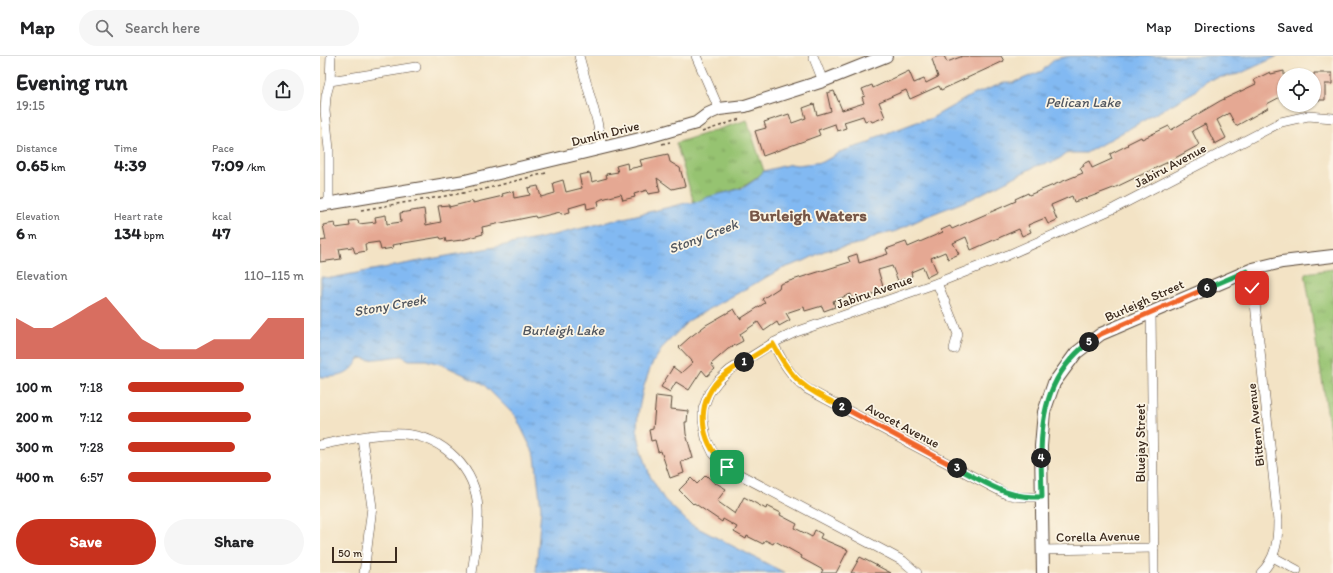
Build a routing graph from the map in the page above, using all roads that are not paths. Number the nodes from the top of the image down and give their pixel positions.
1 (331, 56) edge
2 (579, 56) edge
3 (696, 56) edge
4 (813, 56) edge
5 (886, 56) edge
6 (416, 67) dead end
7 (330, 81) junction
8 (823, 81) junction
9 (719, 109) junction
10 (1333, 118) edge
11 (602, 148) junction
12 (324, 204) edge
13 (1333, 256) edge
14 (1247, 271) junction
15 (937, 283) junction
16 (1151, 312) junction
17 (773, 344) junction
18 (954, 349) dead end
19 (362, 438) junction
20 (320, 445) edge
21 (1042, 497) junction
22 (1154, 548) junction
23 (1042, 550) junction
24 (1273, 557) junction
25 (1297, 570) dead end
26 (364, 573) edge
27 (472, 573) edge
28 (917, 573) edge
29 (1042, 573) edge
30 (1154, 573) edge
31 (1261, 573) edge

1 - 7 street
2 - 11 street
3 - 9 street
4 - 8 street
5 - 8 street, Dunlin Drive
6 - 7 street
7 - 12 street
8 - 9 street, Dunlin Drive
9 - 11 street, Dunlin Drive
10 - 15 street, Jabiru Avenue
11 - 12 street, Dunlin Drive
13 - 14 street, Burleigh Street
14 - 16 street, Burleigh Street
14 - 24 street, Bittern Avenue
15 - 17 street, Jabiru Avenue
15 - 18 street
16 - 21 street, Burleigh Street
16 - 22 street, Bluejay Street
17 - 21 street, Avocet Avenue
17 - 28 street, Jabiru Avenue
19 - 20 street
19 - 26 street
19 - 27 street
21 - 23 street, Burleigh Street
22 - 23 street, Corella Avenue
22 - 30 street, Bluejay Street
23 - 29 street, Burleigh Street
24 - 25 street
24 - 31 street, Bittern Avenue

